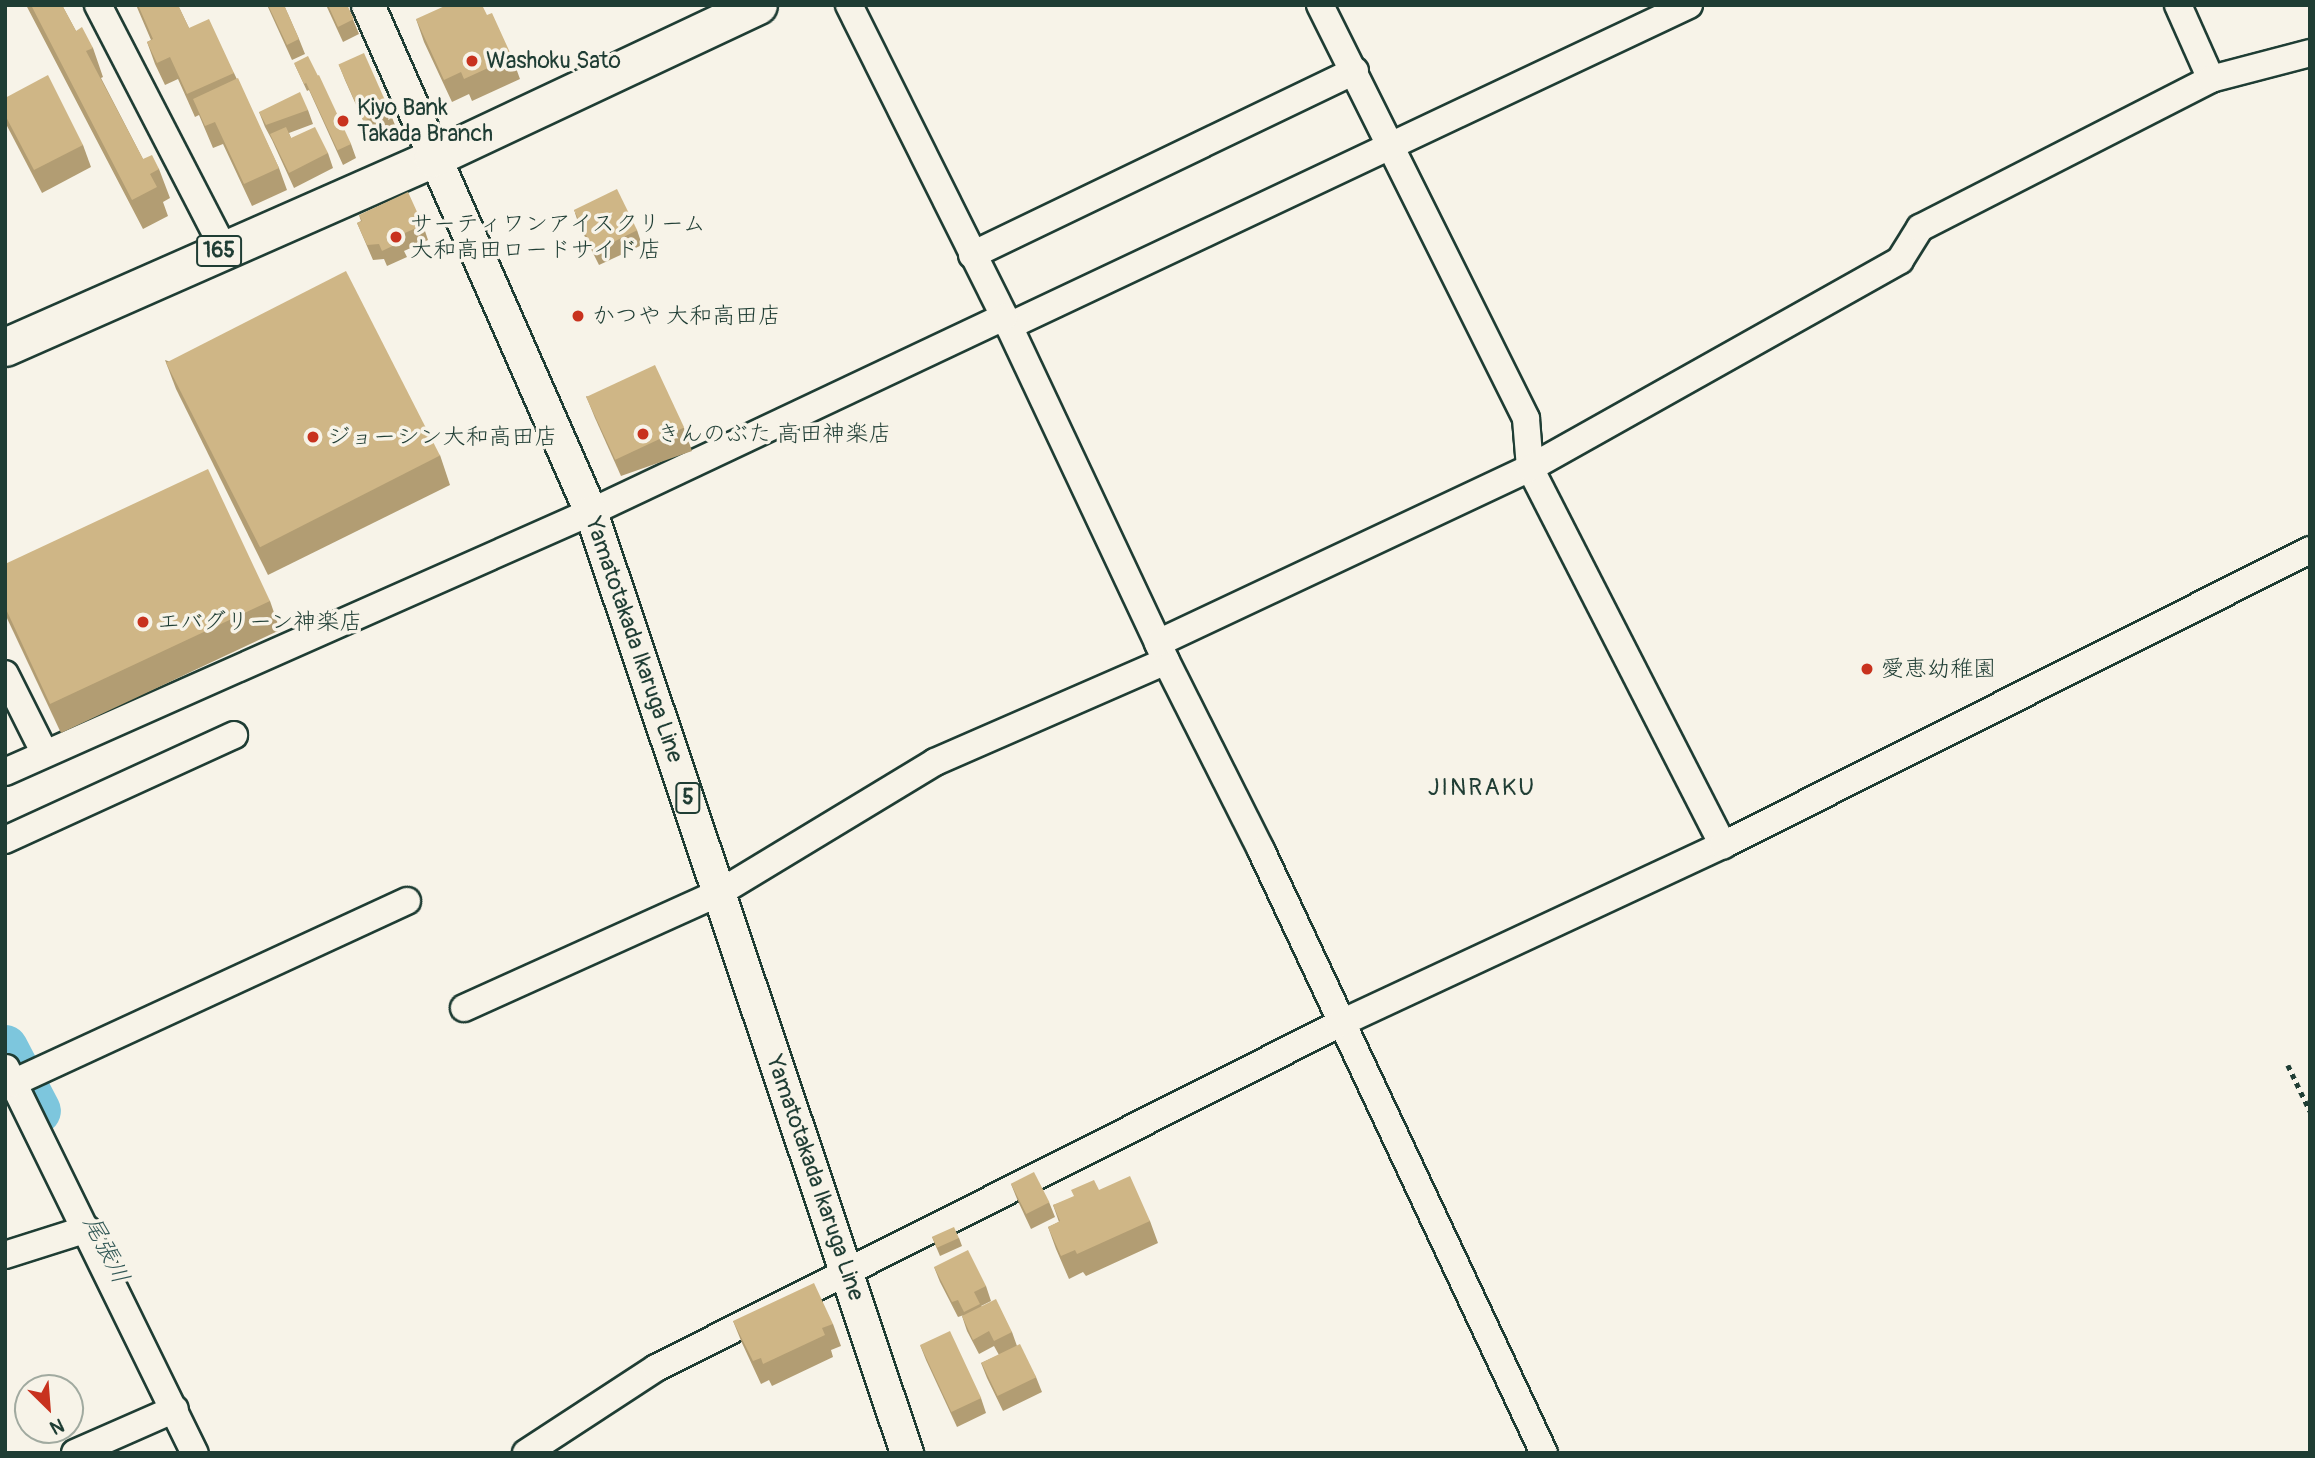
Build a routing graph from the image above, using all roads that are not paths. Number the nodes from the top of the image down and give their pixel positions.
1 (98, 5) edge
2 (368, 5) edge
3 (758, 5) edge
4 (849, 5) edge
5 (1321, 5) edge
6 (1689, 5) edge
7 (2178, 5) edge
8 (2310, 53) edge
9 (1355, 71) junction
10 (2211, 79) junction
11 (1392, 144) junction
12 (433, 158) junction
13 (224, 249) junction
14 (972, 255) junction
15 (1006, 322) junction
16 (5, 347) edge
17 (1530, 468) junction
18 (591, 512) junction
19 (2310, 550) edge
20 (1162, 652) junction
21 (5, 674) edge
22 (234, 735) dead end
23 (45, 754) junction
24 (5, 772) edge
25 (5, 840) edge
26 (1723, 845) junction
27 (719, 892) junction
28 (407, 901) dead end
29 (464, 1008) dead end
30 (1339, 1024) junction
31 (16, 1076) edge
32 (87, 1229) junction
33 (5, 1255) edge
34 (846, 1272) junction
35 (175, 1409) junction
36 (75, 1453) edge
37 (195, 1453) edge
38 (526, 1453) edge
39 (907, 1453) edge
40 (1544, 1453) edge

1 - 13 street
2 - 12 main road, Yamatotakada Ikaruga Line / 5
3 - 12 highway, 165
4 - 14 street
5 - 9 street
6 - 11 street
7 - 10 street
8 - 10 street
9 - 11 street
9 - 14 street
10 - 17 street
11 - 15 street
11 - 17 street
12 - 13 highway, 165
12 - 18 main road, Yamatotakada Ikaruga Line / 5
13 - 16 highway, 165
14 - 15 street
15 - 18 street
15 - 20 street
17 - 20 street
17 - 26 street
18 - 23 street
18 - 27 main road, Yamatotakada Ikaruga Line / 5
19 - 26 street
20 - 27 street
20 - 30 street
21 - 23 street
22 - 25 street
23 - 24 street
26 - 30 street
27 - 29 street
27 - 34 main road, Yamatotakada Ikaruga Line / 5
28 - 31 street
30 - 34 street
30 - 40 street
31 - 32 street
32 - 33 street
32 - 35 street
34 - 38 street
34 - 39 main road, Yamatotakada Ikaruga Line / 5
35 - 36 street
35 - 37 street

